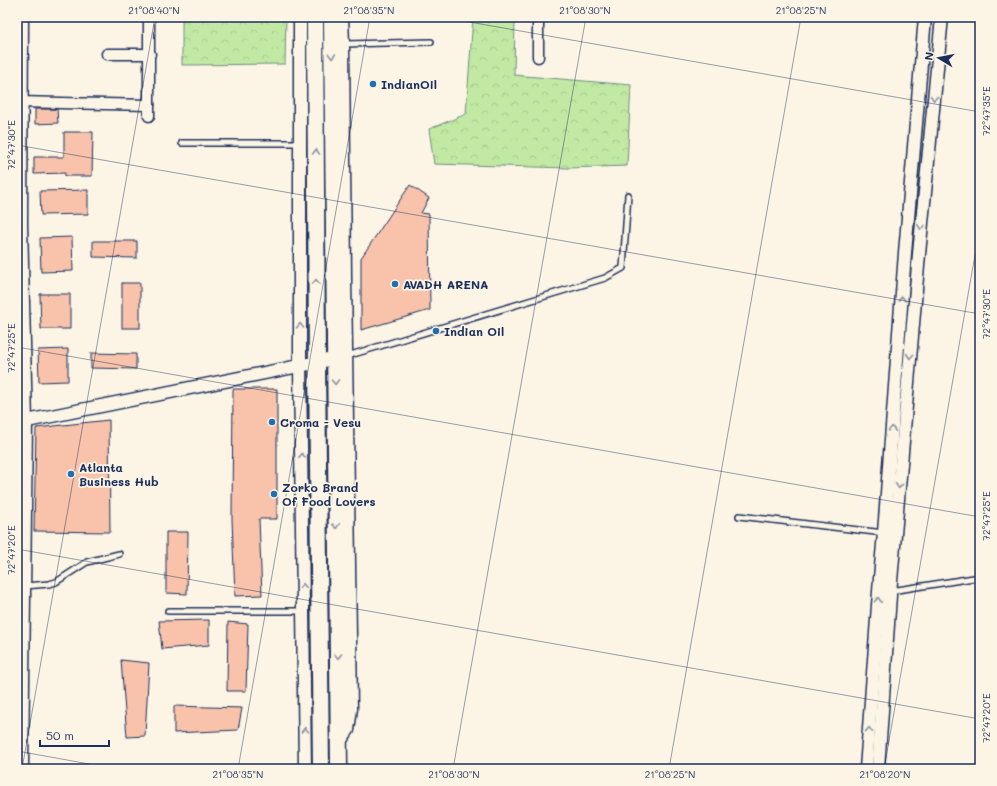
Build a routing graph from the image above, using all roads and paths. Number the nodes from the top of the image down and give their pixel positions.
1 (22, 17) edge
2 (150, 17) edge
3 (300, 17) edge
4 (315, 17) edge
5 (332, 17) edge
6 (342, 17) edge
7 (538, 17) edge
8 (925, 17) edge
9 (942, 17) edge
10 (431, 42) dead end
11 (344, 44) junction
12 (107, 54) dead end
13 (150, 54) junction
14 (538, 57) dead end
15 (19, 88) edge
16 (20, 102) edge
17 (150, 104) junction
18 (150, 116) dead end
19 (182, 143) dead end
20 (300, 143) junction
21 (628, 195) dead end
22 (19, 224) edge
23 (340, 357) junction
24 (317, 361) junction
25 (300, 365) junction
26 (22, 423) edge
27 (740, 516) dead end
28 (884, 533) junction
29 (119, 554) dead end
30 (980, 577) edge
31 (24, 586) junction
32 (890, 591) junction
33 (168, 611) dead end
34 (304, 611) junction
35 (22, 769) edge
36 (305, 769) edge
37 (321, 769) edge
38 (339, 769) edge
39 (866, 769) edge
40 (878, 769) edge

1 - 15 street
2 - 13 street
3 - 20 street
24 -> 4 main road
5 -> 23 main road
6 - 11 street
7 - 14 street
28 -> 8 street
9 -> 32 street
10 - 11 lane
11 - 23 street
12 - 13 street
13 - 17 street
15 - 16 street
16 - 17 street
16 - 22 street
17 - 18 street
19 - 20 lane
25 -> 20 street
21 - 23 lane
22 - 26 street
23 - 24 street
23 - 38 main road
24 - 25 street
24 - 37 main road
25 - 26 street
34 -> 25 street
26 - 31 street
27 - 28 lane
39 -> 28 street
29 - 31 lane
30 - 32 lane
31 - 35 street
32 - 40 street
33 - 34 lane
36 -> 34 street

